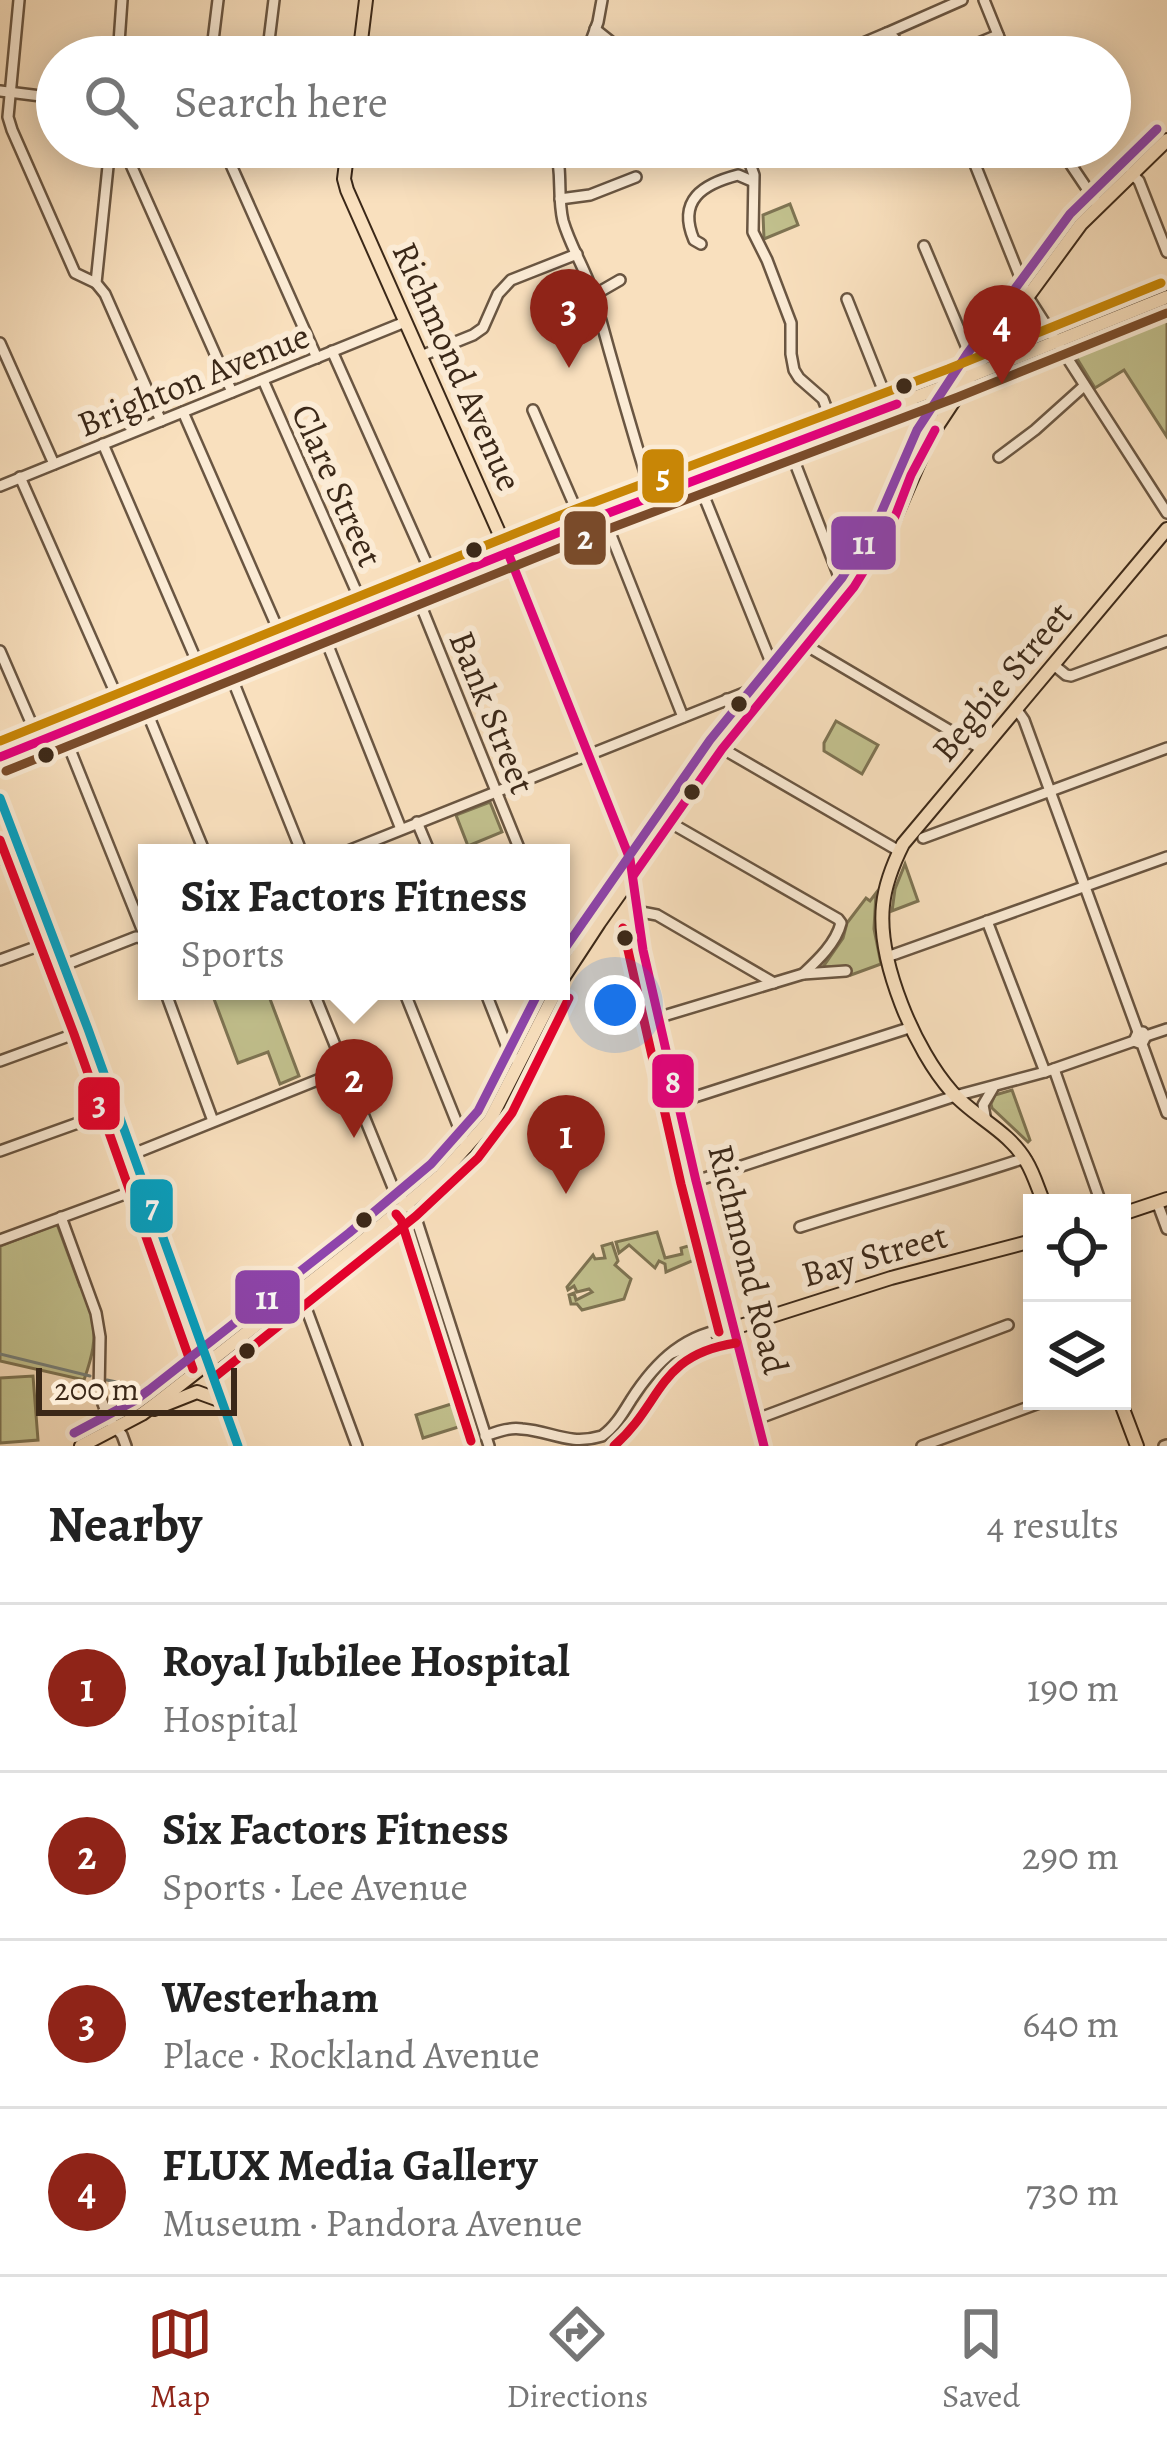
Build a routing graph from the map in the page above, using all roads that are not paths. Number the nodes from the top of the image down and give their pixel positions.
1 (19, 0) edge
2 (122, 0) edge
3 (218, 0) edge
4 (274, 0) edge
5 (366, 0) edge
6 (602, 0) edge
7 (962, 0) edge
8 (984, 0) edge
9 (596, 29) junction
10 (887, 33) junction
11 (998, 35) edge
12 (119, 36) edge
13 (214, 36) edge
14 (269, 36) edge
15 (362, 36) edge
16 (593, 36) edge
17 (604, 36) edge
18 (880, 36) edge
19 (891, 36) edge
20 (5, 92) edge
21 (36, 96) edge
22 (1167, 140) edge
23 (108, 168) edge
24 (132, 168) edge
25 (233, 168) edge
26 (345, 168) edge
27 (560, 168) edge
28 (752, 168) edge
29 (977, 168) edge
30 (1073, 168) edge
31 (1131, 173) junction
32 (636, 177) dead end
33 (752, 181) junction
34 (560, 199) junction
35 (1098, 205) junction
36 (701, 244) dead end
37 (924, 246) dead end
38 (1167, 252) edge
39 (577, 254) junction
40 (1020, 274) junction
41 (1042, 277) junction
42 (620, 280) dead end
43 (96, 284) junction
44 (594, 295) junction
45 (1028, 297) junction
46 (1167, 297) edge
47 (847, 299) dead end
48 (405, 322) junction
49 (1058, 342) junction
50 (0, 343) edge
51 (332, 351) junction
52 (421, 356) junction
53 (317, 358) junction
54 (979, 363) junction
55 (969, 377) junction
56 (262, 380) junction
57 (1084, 386) junction
58 (232, 392) junction
59 (894, 405) junction
60 (533, 410) dead end
61 (183, 412) junction
62 (161, 421) junction
63 (834, 428) junction
64 (935, 430) junction
65 (103, 444) junction
66 (788, 445) junction
67 (999, 457) dead end
68 (54, 464) junction
69 (20, 477) junction
70 (698, 479) junction
71 (1, 483) edge
72 (652, 496) junction
73 (1167, 513) edge
74 (602, 515) junction
75 (582, 524) junction
76 (1167, 529) edge
77 (508, 554) junction
78 (435, 582) junction
79 (854, 587) junction
80 (415, 591) junction
81 (364, 611) junction
82 (321, 628) junction
83 (1167, 641) edge
84 (284, 643) junction
85 (807, 646) junction
86 (0, 652) edge
87 (227, 666) junction
88 (1055, 666) junction
89 (783, 673) junction
90 (202, 676) junction
91 (768, 690) junction
92 (727, 699) junction
93 (142, 700) junction
94 (122, 708) junction
95 (1017, 710) junction
96 (683, 717) junction
97 (739, 727) junction
98 (63, 732) junction
99 (39, 741) junction
100 (1167, 748) edge
101 (983, 750) junction
102 (730, 753) dead end
103 (588, 754) junction
104 (0, 757) edge
105 (1051, 791) junction
106 (495, 792) junction
107 (0, 798) edge
108 (418, 822) junction
109 (669, 822) junction
110 (401, 829) junction
111 (621, 836) junction
112 (923, 838) dead end
113 (201, 844) edge
114 (298, 844) edge
115 (365, 844) edge
116 (427, 844) edge
117 (517, 844) edge
118 (652, 846) junction
119 (899, 851) junction
120 (20, 852) junction
121 (1167, 857) edge
122 (0, 859) edge
123 (633, 876) junction
124 (1084, 886) junction
125 (637, 918) junction
126 (138, 919) edge
127 (987, 921) junction
128 (599, 923) junction
129 (138, 937) edge
130 (52, 941) junction
131 (887, 958) junction
132 (0, 960) edge
133 (62, 966) junction
134 (570, 967) edge
135 (846, 971) dead end
136 (803, 974) junction
137 (774, 983) junction
138 (169, 1000) edge
139 (317, 1000) edge
140 (408, 1000) edge
141 (489, 1000) edge
142 (551, 1000) edge
143 (660, 1017) junction
144 (912, 1027) junction
145 (88, 1029) junction
146 (1167, 1029) edge
147 (1140, 1038) junction
148 (0, 1061) edge
149 (520, 1061) junction
150 (345, 1069) junction
151 (1049, 1070) junction
152 (996, 1085) junction
153 (955, 1096) junction
154 (679, 1102) junction
155 (117, 1109) junction
156 (1167, 1113) edge
157 (213, 1121) junction
158 (986, 1121) junction
159 (467, 1148) junction
160 (0, 1151) edge
161 (133, 1154) junction
162 (1025, 1158) junction
163 (696, 1180) junction
164 (144, 1187) junction
165 (1041, 1194) edge
166 (1097, 1194) edge
167 (1162, 1200) edge
168 (407, 1204) junction
169 (1131, 1211) edge
170 (61, 1217) junction
171 (800, 1227) dead end
172 (1167, 1228) edge
173 (0, 1240) edge
174 (1023, 1243) edge
175 (299, 1289) junction
176 (1008, 1325) dead end
177 (734, 1328) junction
178 (207, 1364) junction
179 (220, 1401) junction
180 (1023, 1409) edge
181 (1123, 1410) edge
182 (142, 1414) junction
183 (758, 1419) junction
184 (116, 1429) junction
185 (487, 1441) edge
186 (82, 1446) edge
187 (126, 1446) edge
188 (238, 1446) edge
189 (357, 1446) edge
190 (764, 1446) edge
191 (922, 1446) edge
192 (1137, 1446) edge

1 - 20 street
2 - 12 street
3 - 13 street
4 - 14 street
5 - 15 main road
6 - 9 street
7 - 10 street
8 - 11 street
9 - 16 street
9 - 17 street
10 - 18 street
10 - 19 street
20 - 21 street
20 - 43 street
22 - 31 main road
23 - 43 street
24 - 58 street
25 - 53 street
26 - 48 main road, Richmond Avenue
27 - 34 street
28 - 33 street
29 - 40 street
30 - 35 street
31 - 35 main road
31 - 38 street
32 - 34 street
33 - 36 street
33 - 63 street
34 - 39 street
35 - 41 main road
37 - 54 street
39 - 44 street
39 - 52 street
40 - 41 street
40 - 45 street
41 - 45 main road
42 - 44 street
43 - 62 street
44 - 72 street
45 - 49 street
45 - 54 main road
46 - 49 main road
47 - 59 street
48 - 51 street, Brighton Avenue
48 - 52 main road, Richmond Avenue
49 - 55 main road
49 - 57 street
50 - 68 street
51 - 53 street, Brighton Avenue
51 - 78 street
52 - 77 main road, Richmond Avenue
53 - 56 street, Brighton Avenue
54 - 55 main road
55 - 59 main road
55 - 64 main road
56 - 58 street, Brighton Avenue
56 - 81 street, Clare Street
57 - 67 street
57 - 73 street
58 - 61 street, Brighton Avenue
59 - 63 main road
59 - 64 main road
60 - 75 street
61 - 62 street, Brighton Avenue
61 - 84 street
62 - 65 street, Brighton Avenue
63 - 66 main road
64 - 79 main road
65 - 68 street, Brighton Avenue
65 - 90 street
66 - 70 main road
66 - 79 street
68 - 69 street, Brighton Avenue
69 - 71 street, Brighton Avenue
69 - 94 street
70 - 72 main road
70 - 89 street
72 - 74 main road
74 - 75 main road
74 - 96 street
75 - 77 main road
76 - 88 main road, Begbie Street
77 - 78 main road
77 - 103 main road, Richmond Avenue
78 - 80 main road
79 - 85 main road
80 - 81 main road
80 - 106 street, Bank Street
81 - 82 main road
82 - 84 main road
82 - 110 street
83 - 88 street
84 - 87 main road
85 - 89 main road
85 - 101 street
86 - 99 street
87 - 90 main road
87 - 114 street
88 - 95 main road, Begbie Street
89 - 91 main road
90 - 93 main road
91 - 92 street
91 - 97 main road
92 - 96 street
92 - 97 street
93 - 94 main road
93 - 113 street
94 - 98 main road
95 - 101 main road, Begbie Street
95 - 105 street
96 - 103 street
97 - 109 main road
98 - 99 main road
98 - 126 street
99 - 104 main road
100 - 105 street
101 - 119 main road, Begbie Street
102 - 119 street
103 - 106 street
103 - 111 main road, Richmond Avenue
105 - 112 street
105 - 124 street
106 - 108 street
106 - 117 street, Bank Street
107 - 120 main road
108 - 110 street
108 - 116 street
109 - 118 main road
109 - 136 street
110 - 115 street
111 - 118 main road
111 - 123 main road, Richmond Avenue
118 - 123 main road
119 - 131 main road, Begbie Street
120 - 122 street
120 - 130 main road
121 - 124 street
123 - 125 main road, Richmond Road
123 - 128 main road
124 - 127 street
124 - 147 street
125 - 128 main road
125 - 137 street
125 - 143 main road, Richmond Road
127 - 131 street
127 - 151 street
128 - 134 main road
129 - 133 street
130 - 132 street
130 - 133 main road
131 - 144 main road, Begbie Street
133 - 145 main road
135 - 136 street
136 - 137 street
137 - 143 street
138 - 157 street
139 - 150 street
140 - 159 street
141 - 149 street
142 - 149 main road
143 - 154 main road, Richmond Road
144 - 153 main road, Begbie Street
144 - 154 street
145 - 148 street
145 - 155 main road
146 - 147 street
147 - 151 street
147 - 156 street
149 - 159 main road
150 - 157 street
150 - 168 street
151 - 152 street
151 - 166 street
152 - 153 street
152 - 158 street
153 - 158 main road, Begbie Street
153 - 163 street
154 - 163 main road, Richmond Road
155 - 160 street
155 - 161 main road
157 - 161 street
158 - 162 main road, Begbie Street
159 - 168 main road
161 - 164 main road
162 - 165 main road
162 - 171 street
163 - 177 main road, Richmond Road
164 - 170 street
164 - 178 main road
167 - 169 main road
167 - 172 street
168 - 175 main road
168 - 185 street
170 - 173 street
170 - 184 street
174 - 177 main road, Bay Street
175 - 178 main road
175 - 189 street
176 - 183 street
177 - 183 main road, Richmond Road
177 - 185 street, Bay Street
178 - 179 main road
178 - 182 main road
179 - 182 main road
179 - 188 main road
180 - 191 street
181 - 192 main road
182 - 184 main road
183 - 190 main road, Richmond Road
184 - 186 main road
184 - 187 street

